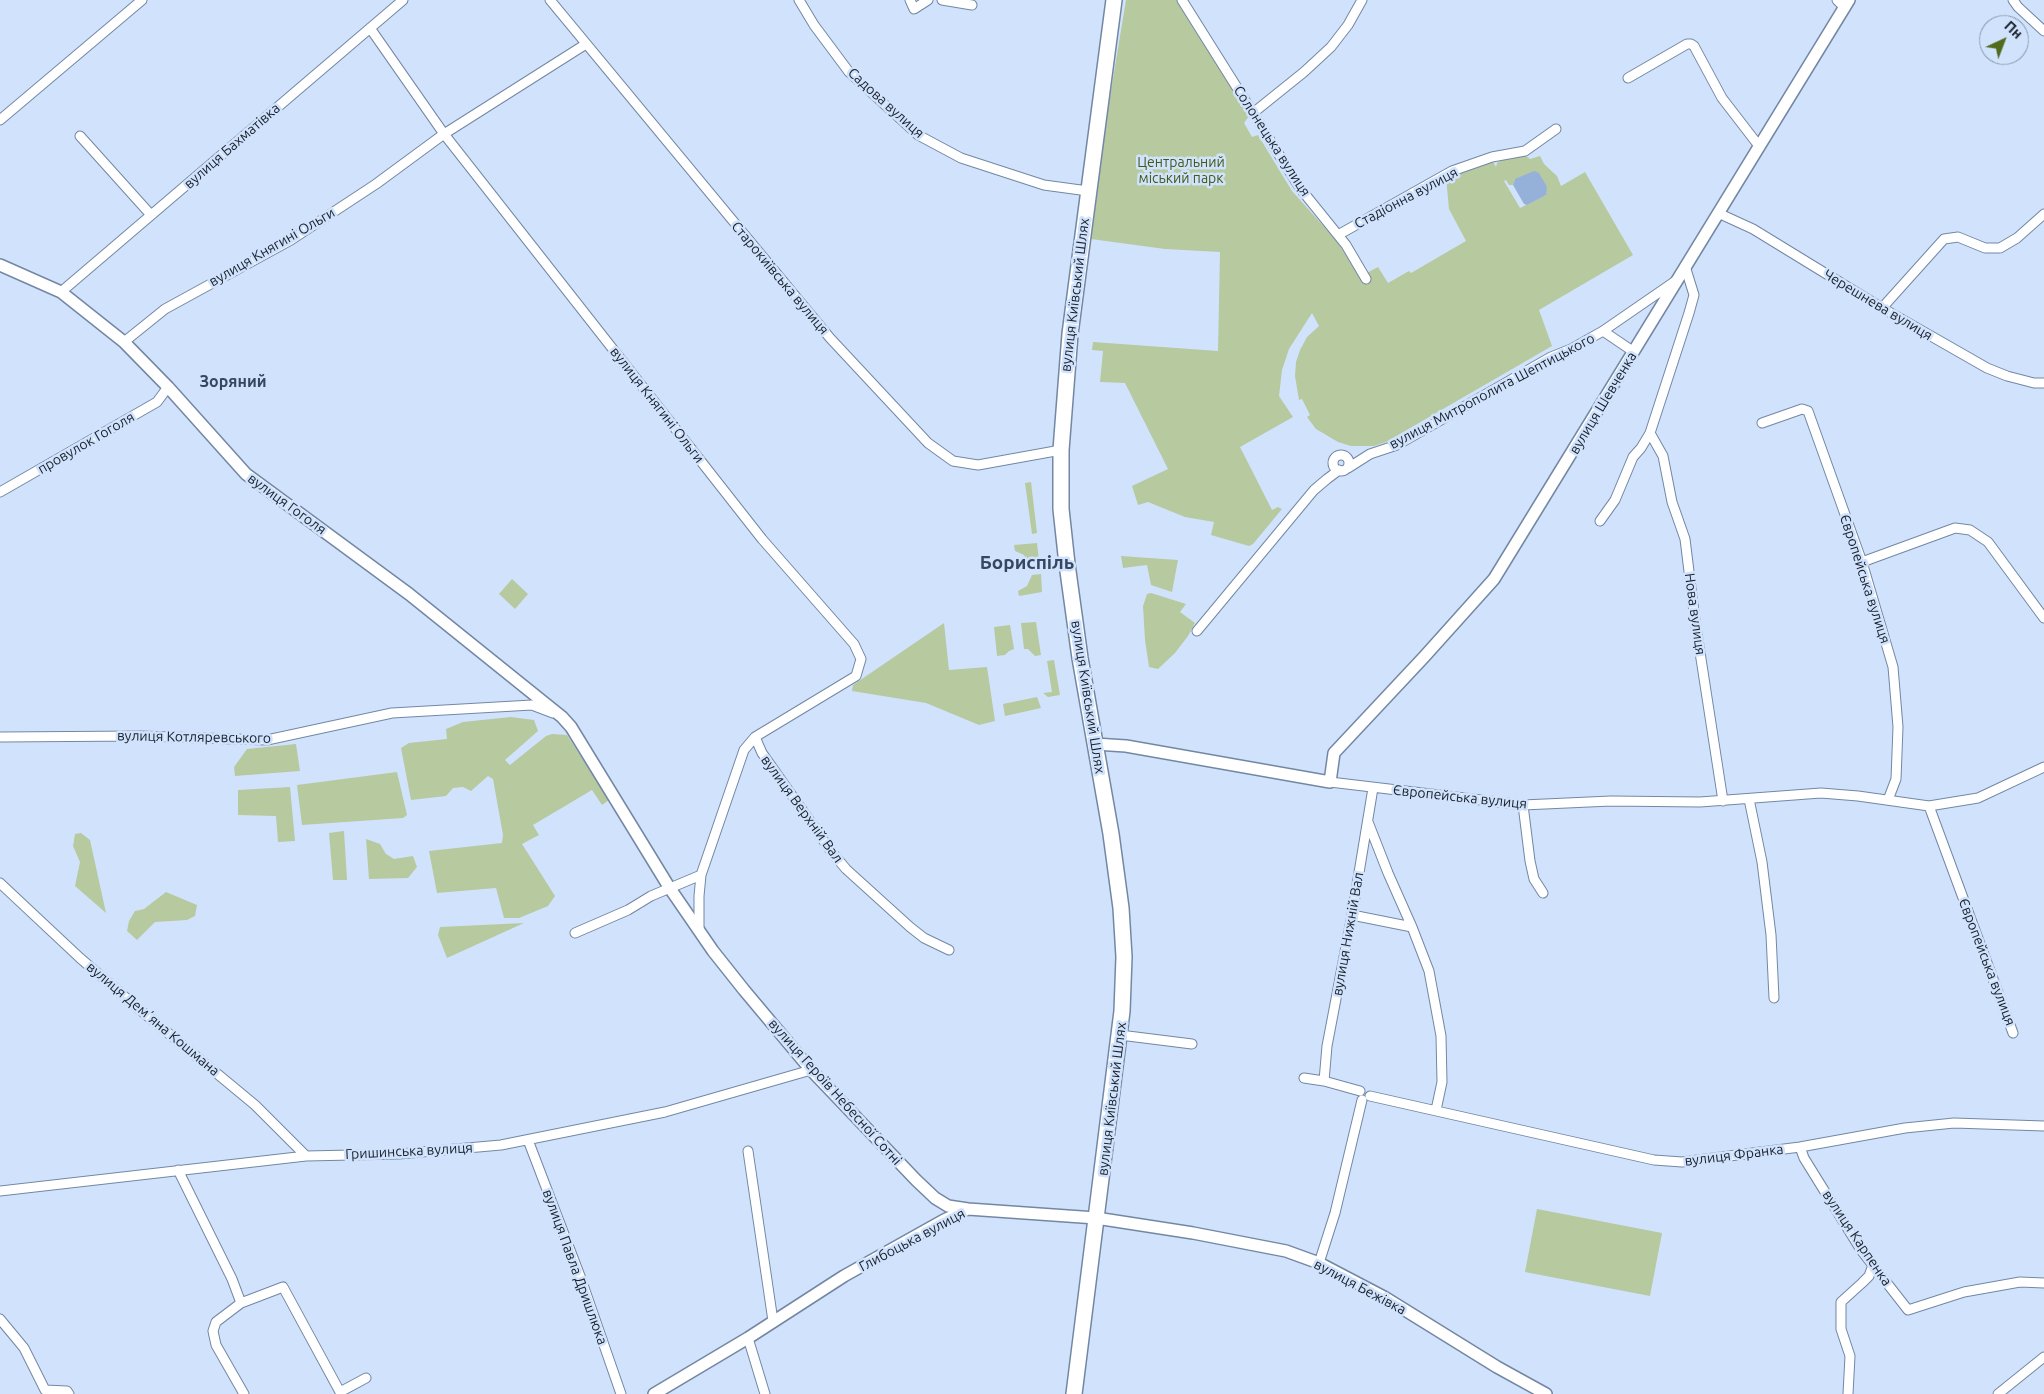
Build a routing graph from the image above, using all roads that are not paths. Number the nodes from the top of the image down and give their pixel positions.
1 (125, 0) edge
2 (142, 0) edge
3 (403, 0) edge
4 (550, 0) edge
5 (799, 0) edge
6 (910, 0) edge
7 (928, 0) edge
8 (942, 0) edge
9 (1114, 0) edge
10 (1182, 0) edge
11 (1362, 0) edge
12 (2014, 0) edge
13 (1844, 2) edge
14 (972, 5) dead end
15 (132, 9) junction
16 (370, 28) junction
17 (2044, 31) edge
18 (586, 44) junction
19 (1628, 78) dead end
20 (1253, 113) junction
21 (0, 120) edge
22 (1556, 129) dead end
23 (444, 134) junction
24 (80, 136) dead end
25 (1759, 146) junction
26 (1088, 191) junction
27 (1718, 213) junction
28 (2044, 214) edge
29 (151, 215) junction
30 (1338, 235) junction
31 (0, 265) edge
32 (1685, 266) junction
33 (1366, 279) dead end
34 (1677, 279) junction
35 (61, 292) junction
36 (1882, 308) junction
37 (1603, 331) junction
38 (124, 342) junction
39 (1634, 352) junction
40 (2044, 383) edge
41 (168, 387) junction
42 (1762, 424) dead end
43 (1650, 433) junction
44 (1061, 450) junction
45 (1370, 454) junction
46 (1344, 455) junction
47 (1340, 468) junction
48 (0, 492) edge
49 (1600, 521) dead end
50 (1862, 562) junction
51 (2044, 618) edge
52 (1197, 631) dead end
53 (562, 717) junction
54 (0, 737) edge
55 (755, 738) junction
56 (1095, 744) junction
57 (2044, 767) edge
58 (1330, 782) junction
59 (1373, 788) junction
60 (1749, 799) junction
61 (1888, 800) junction
62 (1723, 801) junction
63 (1523, 805) junction
64 (1929, 806) junction
65 (1367, 819) junction
66 (701, 875) junction
67 (0, 883) edge
68 (669, 887) junction
69 (1543, 893) dead end
70 (1352, 915) junction
71 (1412, 927) junction
72 (699, 930) junction
73 (575, 933) dead end
74 (949, 950) dead end
75 (1774, 998) dead end
76 (2014, 1033) dead end
77 (1120, 1035) junction
78 (1192, 1044) dead end
79 (811, 1070) junction
80 (1304, 1078) dead end
81 (1324, 1081) junction
82 (1364, 1096) junction
83 (1436, 1110) junction
84 (2044, 1126) edge
85 (528, 1140) junction
86 (1800, 1147) junction
87 (748, 1151) dead end
88 (306, 1156) junction
89 (178, 1170) junction
90 (0, 1191) edge
91 (968, 1209) junction
92 (1096, 1218) junction
93 (1320, 1263) junction
94 (1873, 1265) junction
95 (2044, 1283) edge
96 (241, 1303) junction
97 (0, 1319) edge
98 (773, 1321) junction
99 (748, 1338) junction
100 (2044, 1357) edge
101 (366, 1378) dead end
102 (69, 1394) edge
103 (244, 1394) edge
104 (621, 1394) edge
105 (654, 1394) edge
106 (765, 1394) edge
107 (1074, 1394) edge
108 (1546, 1394) edge
109 (1848, 1394) edge
110 (1998, 1394) edge

1 - 15 street
2 - 15 street
3 - 16 street, вулиця Бахматівка
4 - 18 street, Старокиївська вулиця
5 - 26 street, Садова вулиця
6 - 7 street
8 - 14 street
9 - 26 highway, вулиця Київський Шлях
10 - 20 street, Солонецька вулиця
11 - 20 street
12 - 17 street
13 - 25 street, вулиця Шевченка
15 - 21 street
16 - 23 street
16 - 29 street, вулиця Бахматівка
18 - 23 street, вулиця Княгині Ольги
18 - 44 street, Старокиївська вулиця
19 - 25 street
20 - 30 street, Солонецька вулиця
22 - 30 street, Стадіонна вулиця
23 - 38 street, вулиця Княгині Ольги
23 - 55 street, вулиця Княгині Ольги
24 - 29 street
25 - 27 street, вулиця Шевченка
26 - 44 highway, вулиця Київський Шлях
27 - 32 street, вулиця Шевченка
27 - 36 street, Черешнева вулиця
28 - 36 street
29 - 35 street, вулиця Бахматівка
30 - 33 street, Солонецька вулиця
31 - 35 street, вулиця Гоголя
32 - 34 street, вулиця Шевченка
32 - 43 street
34 - 37 street
34 - 39 street, вулиця Шевченка
35 - 38 street, вулиця Гоголя
36 - 40 street, Черешнева вулиця
37 - 39 street, вулиця Митрополита Шептицького
37 - 45 street, вулиця Митрополита Шептицького
38 - 41 street, вулиця Гоголя
39 - 58 street, вулиця Шевченка
41 - 48 street, провулок Гоголя
41 - 53 street, вулиця Гоголя
42 - 50 street, Європейська вулиця
43 - 49 street
43 - 62 street, Нова вулиця
44 - 56 highway, вулиця Київський Шлях
45 - 46 street
45 - 47 street, вулиця Митрополита Шептицького
46 - 47 street
46 - 47 street
47 - 52 street
50 - 51 street
50 - 61 street, Європейська вулиця
53 - 54 street, вулиця Котляревського
53 - 68 street, вулиця Героїв Небесної Сотні
55 - 66 street
55 - 74 street, вулиця Верхній Вал
56 - 58 street, Європейська вулиця
56 - 77 highway, вулиця Київський Шлях
57 - 64 street, Європейська вулиця
58 - 59 street, Європейська вулиця
59 - 63 street, Європейська вулиця
59 - 65 street, вулиця Нижній Вал
60 - 61 street, Європейська вулиця
60 - 62 street, Європейська вулиця
60 - 75 street
61 - 64 street, Європейська вулиця
62 - 63 street, Європейська вулиця
63 - 69 street
64 - 76 street, Європейська вулиця
65 - 70 street, вулиця Нижній Вал
65 - 71 street
66 - 68 street
66 - 72 street
67 - 88 street, вулиця Демʼяна Кошмана
68 - 72 street, вулиця Героїв Небесної Сотні
68 - 73 street
70 - 71 street
70 - 81 street, вулиця Нижній Вал
71 - 83 street
72 - 79 street, вулиця Героїв Небесної Сотні
77 - 78 street
77 - 92 highway, вулиця Київський Шлях
79 - 85 street, Гришинська вулиця
79 - 91 street, вулиця Героїв Небесної Сотні
80 - 81 street, вулиця Франка
81 - 82 street, вулиця Франка
82 - 83 street, вулиця Франка
82 - 93 street
83 - 86 street, вулиця Франка
84 - 86 street, вулиця Франка
85 - 88 street, Гришинська вулиця
85 - 104 street, вулиця Павла Дришлюка
86 - 94 street, вулиця Карпенка
87 - 98 street
88 - 89 street, Гришинська вулиця
89 - 90 street, Гришинська вулиця
89 - 96 street
91 - 92 street, Глибоцька вулиця
91 - 98 street, Глибоцька вулиця
92 - 93 street, вулиця Бежівка
92 - 107 highway, вулиця Київський Шлях
93 - 108 street, вулиця Бежівка
94 - 95 street, вулиця Карпенка
94 - 109 street
96 - 101 street
96 - 103 street
97 - 102 street
98 - 99 street, Глибоцька вулиця
99 - 105 street, Глибоцька вулиця
99 - 106 street
100 - 110 street

